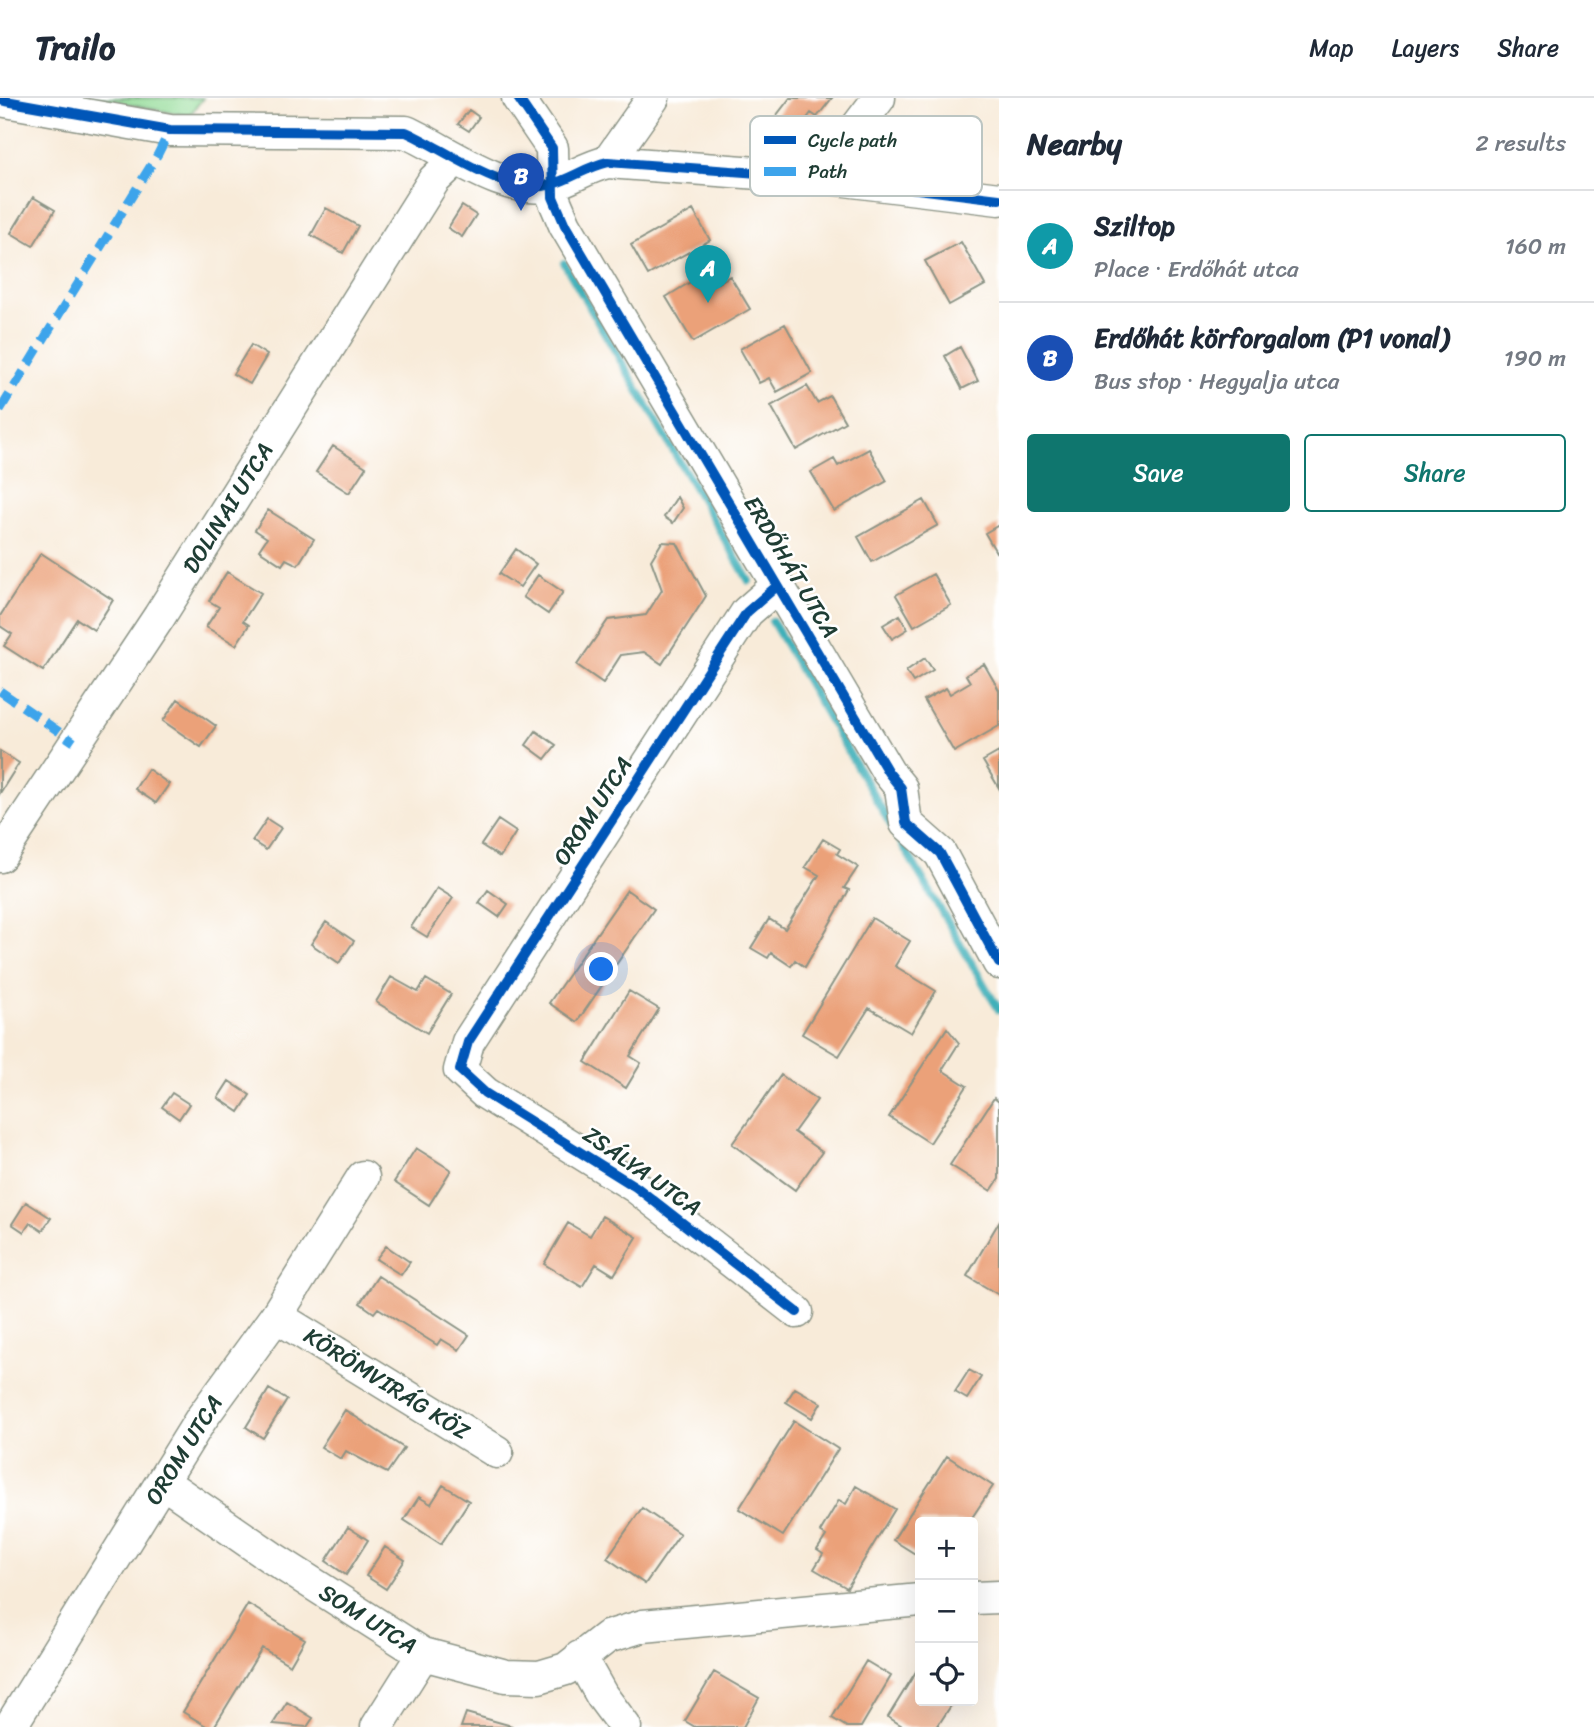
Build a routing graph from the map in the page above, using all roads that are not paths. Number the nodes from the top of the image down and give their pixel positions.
1 (518, 98) edge
2 (653, 98) edge
3 (879, 98) edge
4 (0, 100) edge
5 (865, 116) edge
6 (455, 160) junction
7 (608, 162) junction
8 (750, 172) edge
9 (552, 185) junction
10 (975, 196) edge
11 (999, 199) edge
12 (777, 586) junction
13 (0, 856) edge
14 (999, 963) edge
15 (460, 1070) joint
16 (363, 1177) dead end
17 (797, 1312) dead end
18 (276, 1317) junction
19 (497, 1452) dead end
20 (164, 1483) junction
21 (999, 1597) edge
22 (978, 1598) edge
23 (915, 1600) edge
24 (423, 1654) junction
25 (580, 1657) junction
26 (10, 1727) edge
27 (377, 1727) edge
28 (625, 1727) edge

1 - 9 street, ERDŐHÁT UTCA
2 - 7 street
3 - 5 street
4 - 6 street
6 - 9 street
6 - 13 street, DOLINAI UTCA
7 - 8 street
7 - 9 street
9 - 12 street, ERDŐHÁT UTCA
10 - 11 street
12 - 14 street, ERDŐHÁT UTCA
12 - 15 street, OROM UTCA
15 - 17 street, ZSÁLYA UTCA
16 - 18 street, OROM UTCA
18 - 19 street, KÖRÖMVIRÁG KÖZ
18 - 20 street, OROM UTCA
20 - 24 street, SOM UTCA
20 - 26 street, OROM UTCA
21 - 22 street
23 - 25 street, SOM UTCA
24 - 25 street, SOM UTCA
24 - 27 street
25 - 28 street

